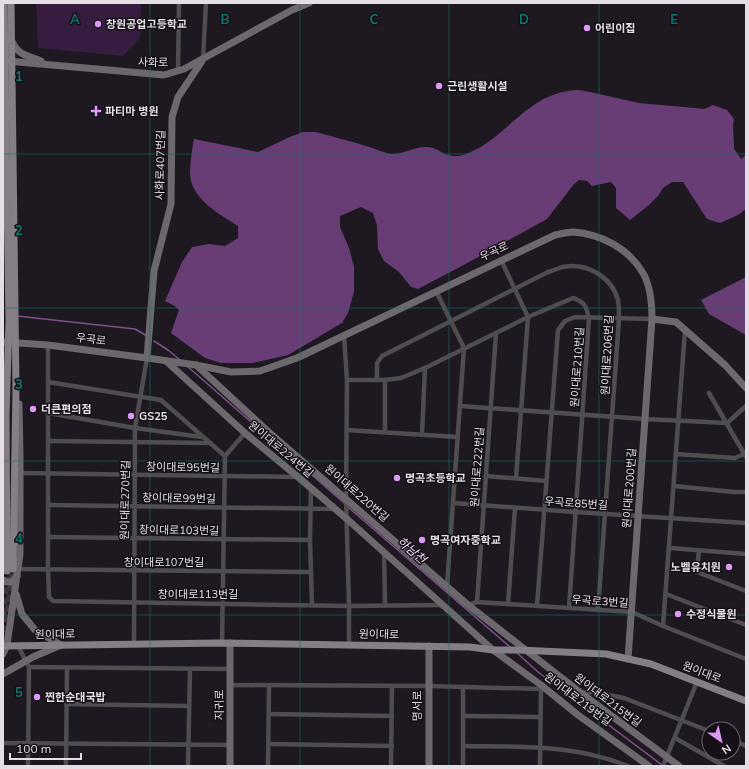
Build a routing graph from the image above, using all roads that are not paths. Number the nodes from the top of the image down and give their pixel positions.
1 (4, 3) edge
2 (11, 3) edge
3 (179, 3) edge
4 (206, 3) edge
5 (308, 3) edge
6 (11, 38) junction
7 (203, 59) junction
8 (8, 61) junction
9 (48, 64) junction
10 (178, 72) junction
11 (12, 73) junction
12 (501, 260) junction
13 (515, 290) junction
14 (436, 291) junction
15 (12, 309) junction
16 (528, 317) junction
17 (589, 318) junction
18 (619, 319) junction
19 (652, 319) junction
20 (452, 321) junction
21 (685, 330) junction
22 (496, 333) junction
23 (344, 335) junction
24 (9, 342) edge
25 (48, 345) junction
26 (464, 348) junction
27 (147, 358) junction
28 (168, 361) junction
29 (194, 365) junction
30 (425, 368) junction
31 (377, 379) junction
32 (347, 380) junction
33 (385, 380) junction
34 (48, 382) junction
35 (16, 387) junction
36 (746, 388) edge
37 (7, 389) junction
38 (709, 393) dead end
39 (3, 397) edge
40 (140, 397) junction
41 (460, 406) junction
42 (746, 406) edge
43 (490, 408) junction
44 (521, 410) junction
45 (48, 413) junction
46 (552, 413) junction
47 (582, 415) junction
48 (612, 416) junction
49 (645, 420) junction
50 (678, 421) junction
51 (727, 423) junction
52 (135, 428) junction
53 (347, 430) junction
54 (385, 432) junction
55 (245, 433) junction
56 (422, 434) junction
57 (203, 437) junction
58 (458, 437) junction
59 (48, 441) junction
60 (135, 443) junction
61 (210, 443) junction
62 (676, 454) junction
63 (745, 455) edge
64 (224, 456) junction
65 (20, 473) junction
66 (48, 473) junction
67 (135, 474) junction
68 (486, 476) junction
69 (224, 477) junction
70 (298, 477) junction
71 (516, 478) junction
72 (546, 481) junction
73 (674, 486) junction
74 (311, 488) junction
75 (746, 492) edge
76 (346, 500) junction
77 (453, 503) junction
78 (48, 505) junction
79 (484, 505) junction
80 (135, 506) junction
81 (224, 508) junction
82 (515, 508) junction
83 (310, 509) junction
84 (335, 509) junction
85 (544, 510) junction
86 (575, 512) junction
87 (606, 514) junction
88 (638, 515) junction
89 (347, 517) junction
90 (671, 517) junction
91 (746, 523) edge
92 (48, 537) junction
93 (134, 538) junction
94 (224, 540) junction
95 (310, 540) junction
96 (670, 548) junction
97 (699, 550) junction
98 (384, 552) junction
99 (746, 554) edge
100 (48, 569) junction
101 (13, 571) junction
102 (134, 571) junction
103 (223, 571) junction
104 (311, 572) junction
105 (3, 580) edge
106 (447, 586) junction
107 (15, 590) junction
108 (746, 591) edge
109 (666, 594) junction
110 (477, 602) junction
111 (134, 603) junction
112 (222, 603) junction
113 (508, 604) junction
114 (312, 605) junction
115 (385, 605) junction
116 (444, 605) junction
117 (468, 605) junction
118 (349, 606) junction
119 (537, 606) junction
120 (569, 608) junction
121 (598, 610) junction
122 (632, 612) junction
123 (746, 625) edge
124 (663, 626) junction
125 (230, 643) junction
126 (134, 644) junction
127 (222, 644) junction
128 (5, 645) edge
129 (61, 645) junction
130 (349, 645) junction
131 (18, 646) junction
132 (429, 646) junction
133 (495, 650) junction
134 (522, 650) junction
135 (3, 654) edge
136 (628, 659) junction
137 (746, 659) edge
138 (27, 664) junction
139 (67, 668) junction
140 (190, 669) junction
141 (230, 669) junction
142 (3, 674) edge
143 (697, 682) junction
144 (230, 685) junction
145 (269, 685) junction
146 (392, 686) junction
147 (428, 686) junction
148 (463, 687) junction
149 (540, 687) junction
150 (581, 693) junction
151 (746, 701) edge
152 (66, 704) junction
153 (189, 706) junction
154 (269, 714) junction
155 (392, 716) junction
156 (463, 716) junction
157 (540, 717) junction
158 (682, 720) junction
159 (701, 728) edge
160 (675, 738) junction
161 (3, 743) edge
162 (28, 743) junction
163 (66, 743) junction
164 (269, 744) junction
165 (188, 745) junction
166 (230, 745) junction
167 (392, 746) junction
168 (463, 746) junction
169 (540, 747) junction
170 (666, 758) junction
171 (28, 766) edge
172 (66, 766) edge
173 (188, 766) edge
174 (230, 766) edge
175 (268, 766) edge
176 (391, 766) edge
177 (429, 766) edge
178 (463, 766) edge
179 (540, 766) edge
180 (628, 766) edge
181 (649, 766) edge
182 (663, 766) edge
183 (679, 766) edge
184 (724, 766) edge

1 - 8 main road
2 - 6 main road
3 - 10 street
4 - 7 street
5 - 7 street, 사화로
6 - 8 main road
6 - 9 street
7 - 10 street, 사화로
7 - 27 street, 사화로407번길
8 - 9 street, 사화로
8 - 11 main road
8 - 15 main road
9 - 10 street, 사화로
9 - 11 street
11 - 15 main road
12 - 13 street
12 - 14 street, 우곡로
12 - 19 street, 우곡로
13 - 16 street
13 - 18 street, 원이대로206번길
13 - 20 street, 원이대로206번길
14 - 20 street
14 - 23 street, 우곡로
15 - 24 main road
16 - 17 street, 원이대로210번길
16 - 22 street, 원이대로210번길
16 - 44 street
17 - 18 street
17 - 46 street
17 - 47 street, 원이대로210번길
18 - 19 street
18 - 48 street, 원이대로206번길
19 - 21 street
19 - 49 street, 원이대로200번길
20 - 26 street
20 - 31 street, 원이대로206번길
21 - 36 street
21 - 50 street
22 - 26 street, 원이대로210번길
22 - 43 street, 원이대로222번길
23 - 29 street, 우곡로
23 - 32 street
24 - 25 street, 우곡로
24 - 35 main road
24 - 37 main road
25 - 27 street, 우곡로
25 - 34 street
26 - 30 street, 원이대로210번길
26 - 41 street
27 - 28 street, 우곡로
27 - 40 street, 원이대로270번길
28 - 29 street, 우곡로
28 - 55 street, 원이대로224번길
29 - 76 street, 원이대로220번길
30 - 33 street, 원이대로210번길
30 - 56 street
31 - 32 street, 원이대로210번길
31 - 33 street, 원이대로210번길
32 - 53 street
33 - 54 street
34 - 40 street
34 - 45 street
35 - 65 street
35 - 101 main road
37 - 39 street
37 - 101 main road
38 - 51 street
40 - 52 street, 원이대로270번길
40 - 57 street
41 - 43 street
41 - 58 street
42 - 51 street
43 - 44 street
43 - 68 street, 원이대로222번길
44 - 46 street
44 - 71 street
45 - 52 street
45 - 59 street
46 - 47 street
46 - 72 street
47 - 48 street
47 - 86 street, 원이대로210번길
48 - 49 street
48 - 87 street, 원이대로206번길
49 - 50 street
49 - 88 street, 원이대로200번길
50 - 51 street
50 - 62 street
51 - 63 street
52 - 57 street
52 - 60 street, 원이대로270번길
53 - 54 street
53 - 76 street
54 - 56 street
55 - 64 street
55 - 70 street, 원이대로224번길
56 - 58 street
57 - 61 street
58 - 77 street
59 - 60 street
59 - 66 street
60 - 61 street
60 - 67 street, 원이대로270번길
61 - 64 street
62 - 63 street
62 - 73 street
64 - 69 street
65 - 66 street, 창이대로95번길
65 - 101 street
66 - 67 street, 창이대로95번길
66 - 78 street
67 - 69 street, 창이대로95번길
67 - 80 street, 원이대로270번길
68 - 71 street
68 - 72 street
68 - 79 street, 원이대로222번길
69 - 70 street, 창이대로95번길
69 - 81 street
70 - 74 street, 원이대로224번길
71 - 72 street
72 - 85 street
73 - 75 street
73 - 90 street
74 - 83 street
74 - 84 street, 원이대로224번길
76 - 89 street
76 - 106 street, 원이대로220번길
77 - 79 street, 우곡로85번길
77 - 106 street
78 - 80 street, 창이대로99번길
78 - 92 street
79 - 82 street, 우곡로85번길
79 - 110 street, 원이대로222번길
80 - 81 street, 창이대로99번길
80 - 93 street, 원이대로270번길
81 - 83 street, 창이대로99번길
81 - 94 street
82 - 85 street, 우곡로85번길
82 - 113 street
83 - 84 street, 창이대로99번길
83 - 95 street
84 - 89 street, 원이대로224번길
85 - 86 street, 우곡로85번길
85 - 119 street
86 - 87 street, 우곡로85번길
86 - 120 street, 원이대로210번길
87 - 88 street, 우곡로85번길
87 - 121 street, 원이대로206번길
88 - 90 street, 우곡로85번길
88 - 122 street, 원이대로200번길
89 - 98 street, 원이대로224번길
89 - 118 street
90 - 91 street, 우곡로85번길
90 - 96 street
92 - 93 street, 창이대로103번길
92 - 100 street
93 - 94 street, 창이대로103번길
93 - 102 street, 원이대로270번길
94 - 95 street, 창이대로103번길
94 - 103 street
95 - 104 street
96 - 97 street
96 - 109 street
97 - 99 street
97 - 108 street
98 - 115 street
98 - 116 street, 원이대로224번길
100 - 101 street, 창이대로107번길
100 - 102 street, 창이대로107번길
100 - 111 street, 창이대로113번길
101 - 105 street
101 - 107 street
102 - 103 street, 창이대로107번길
102 - 111 street, 원이대로270번길
103 - 104 street, 창이대로107번길
103 - 112 street
104 - 114 street
106 - 117 street, 원이대로220번길
107 - 128 street
107 - 129 street
109 - 123 street
109 - 124 street
110 - 113 street, 우곡로3번길
110 - 117 street, 우곡로3번길
111 - 112 street, 창이대로113번길
111 - 126 street, 원이대로270번길
112 - 114 street, 창이대로113번길
112 - 127 street
113 - 119 street, 우곡로3번길
114 - 118 street, 창이대로113번길
115 - 116 street
115 - 118 street
116 - 133 street, 원이대로224번길
117 - 134 street, 원이대로220번길
118 - 130 street
119 - 120 street, 우곡로3번길
120 - 121 street, 우곡로3번길
121 - 122 street, 우곡로3번길
122 - 124 street, 우곡로3번길
122 - 136 street, 원이대로200번길
124 - 137 street, 우곡로3번길
125 - 127 main road, 원이대로
125 - 130 main road, 원이대로
125 - 141 street, 지귀로
126 - 127 main road, 원이대로
126 - 129 main road, 원이대로
128 - 131 main road, 원이대로
128 - 135 street
129 - 131 main road, 원이대로
129 - 138 street
130 - 132 main road, 원이대로
131 - 138 street
132 - 133 main road, 원이대로
132 - 147 street, 명서로
133 - 134 main road, 원이대로
133 - 149 street, 원이대로219번길
134 - 136 main road, 원이대로
134 - 150 street, 원이대로215번길
136 - 143 main road, 원이대로
138 - 139 street
138 - 142 street
138 - 162 street
139 - 140 street
139 - 152 street
140 - 141 street
140 - 153 street
141 - 144 street, 지귀로
143 - 151 main road, 원이대로
143 - 158 street
144 - 145 street
144 - 166 street, 지귀로
145 - 146 street
145 - 154 street
146 - 147 street
146 - 155 street
147 - 148 street
147 - 177 street, 명서로
148 - 149 street
148 - 156 street
149 - 157 street
149 - 181 street, 원이대로219번길
150 - 158 street
150 - 170 street, 원이대로215번길
152 - 153 street
152 - 163 street
153 - 165 street
154 - 155 street
154 - 164 street
155 - 167 street
156 - 157 street
156 - 168 street
157 - 169 street
158 - 159 street
158 - 160 street
160 - 170 street
160 - 184 street
161 - 162 street
162 - 163 street
162 - 171 street
163 - 165 street
163 - 172 street
164 - 167 street
164 - 175 street
165 - 166 street
165 - 173 street
166 - 174 street, 지귀로
167 - 176 street
168 - 169 street
168 - 178 street
169 - 179 street
169 - 180 street
170 - 182 street
170 - 183 street, 원이대로215번길

